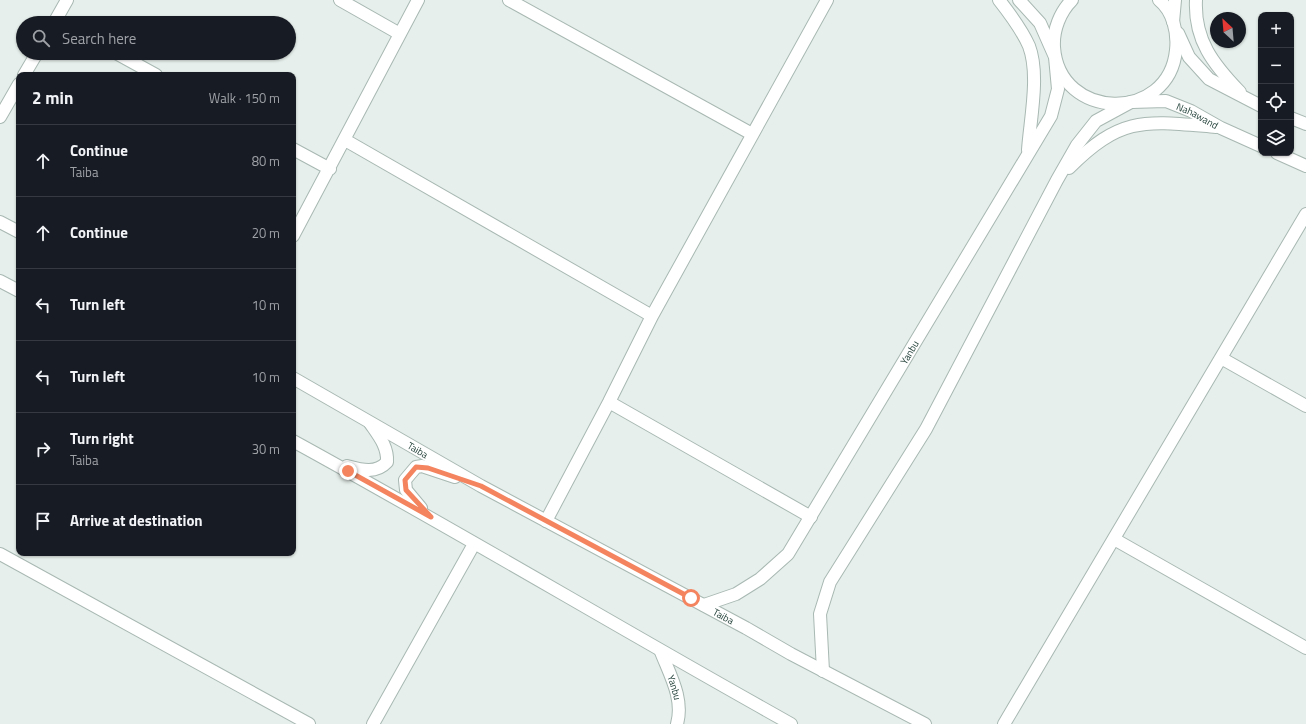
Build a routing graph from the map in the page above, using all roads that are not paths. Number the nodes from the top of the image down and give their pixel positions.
1 (67, 0) edge
2 (340, 0) edge
3 (418, 0) edge
4 (509, 0) edge
5 (827, 0) edge
6 (999, 0) edge
7 (1019, 0) edge
8 (1072, 0) edge
9 (1159, 0) edge
10 (1175, 0) edge
11 (1196, 0) edge
12 (60, 16) edge
13 (1173, 22) junction
14 (400, 34) junction
15 (1055, 58) junction
16 (33, 60) edge
17 (129, 60) edge
18 (26, 72) edge
19 (151, 72) edge
20 (16, 89) edge
21 (1249, 101) junction
22 (1131, 102) junction
23 (1258, 105) edge
24 (0, 117) edge
25 (1294, 119) edge
26 (1306, 124) edge
27 (1221, 128) junction
28 (752, 134) junction
29 (345, 140) junction
30 (1258, 145) edge
31 (296, 151) edge
32 (1027, 153) junction
33 (1284, 156) edge
34 (1306, 166) edge
35 (330, 169) junction
36 (1057, 180) junction
37 (1306, 214) edge
38 (0, 222) edge
39 (16, 230) edge
40 (296, 231) edge
41 (0, 281) edge
42 (16, 289) edge
43 (652, 316) junction
44 (1222, 358) junction
45 (296, 380) edge
46 (609, 402) junction
47 (1306, 406) edge
48 (368, 420) junction
49 (296, 443) edge
50 (334, 464) junction
51 (481, 486) junction
52 (431, 517) junction
53 (811, 517) junction
54 (546, 521) junction
55 (1114, 540) junction
56 (474, 544) junction
57 (0, 554) edge
58 (704, 605) junction
59 (1306, 648) edge
60 (661, 652) junction
61 (823, 671) junction
62 (309, 724) edge
63 (373, 724) edge
64 (677, 724) edge
65 (791, 724) edge
66 (925, 724) edge
67 (1004, 724) edge

1 - 12 street
2 - 14 street
3 - 14 street
4 - 28 street
5 - 28 street
6 - 32 street
7 - 15 street
8 - 15 street
9 - 13 street
10 - 13 street
11 - 21 street
13 - 21 street
13 - 22 street
14 - 29 street
15 - 22 street
15 - 32 street, Yanbu
16 - 18 street
17 - 19 street
20 - 24 street
21 - 23 street
22 - 27 street, Nahawand
22 - 36 street
25 - 26 street
27 - 30 street, Nahawand
27 - 36 street
28 - 43 street
29 - 35 street
29 - 43 street
31 - 35 street
32 - 53 street, Yanbu
33 - 34 street
35 - 40 street
36 - 61 street
37 - 44 street
38 - 39 street
41 - 42 street
43 - 46 street
44 - 47 street
44 - 55 street
45 - 48 street, Taiba
46 - 53 street
46 - 54 street
48 - 50 street
48 - 51 street, Taiba
49 - 50 street
50 - 52 street
51 - 52 street
51 - 54 street, Taiba
52 - 56 street
53 - 58 street, Yanbu
54 - 58 street, Taiba
55 - 59 street
55 - 67 street
56 - 60 street
56 - 63 street
57 - 62 street
58 - 61 street, Taiba
60 - 64 street, Yanbu
60 - 65 street
61 - 66 street, Taiba

